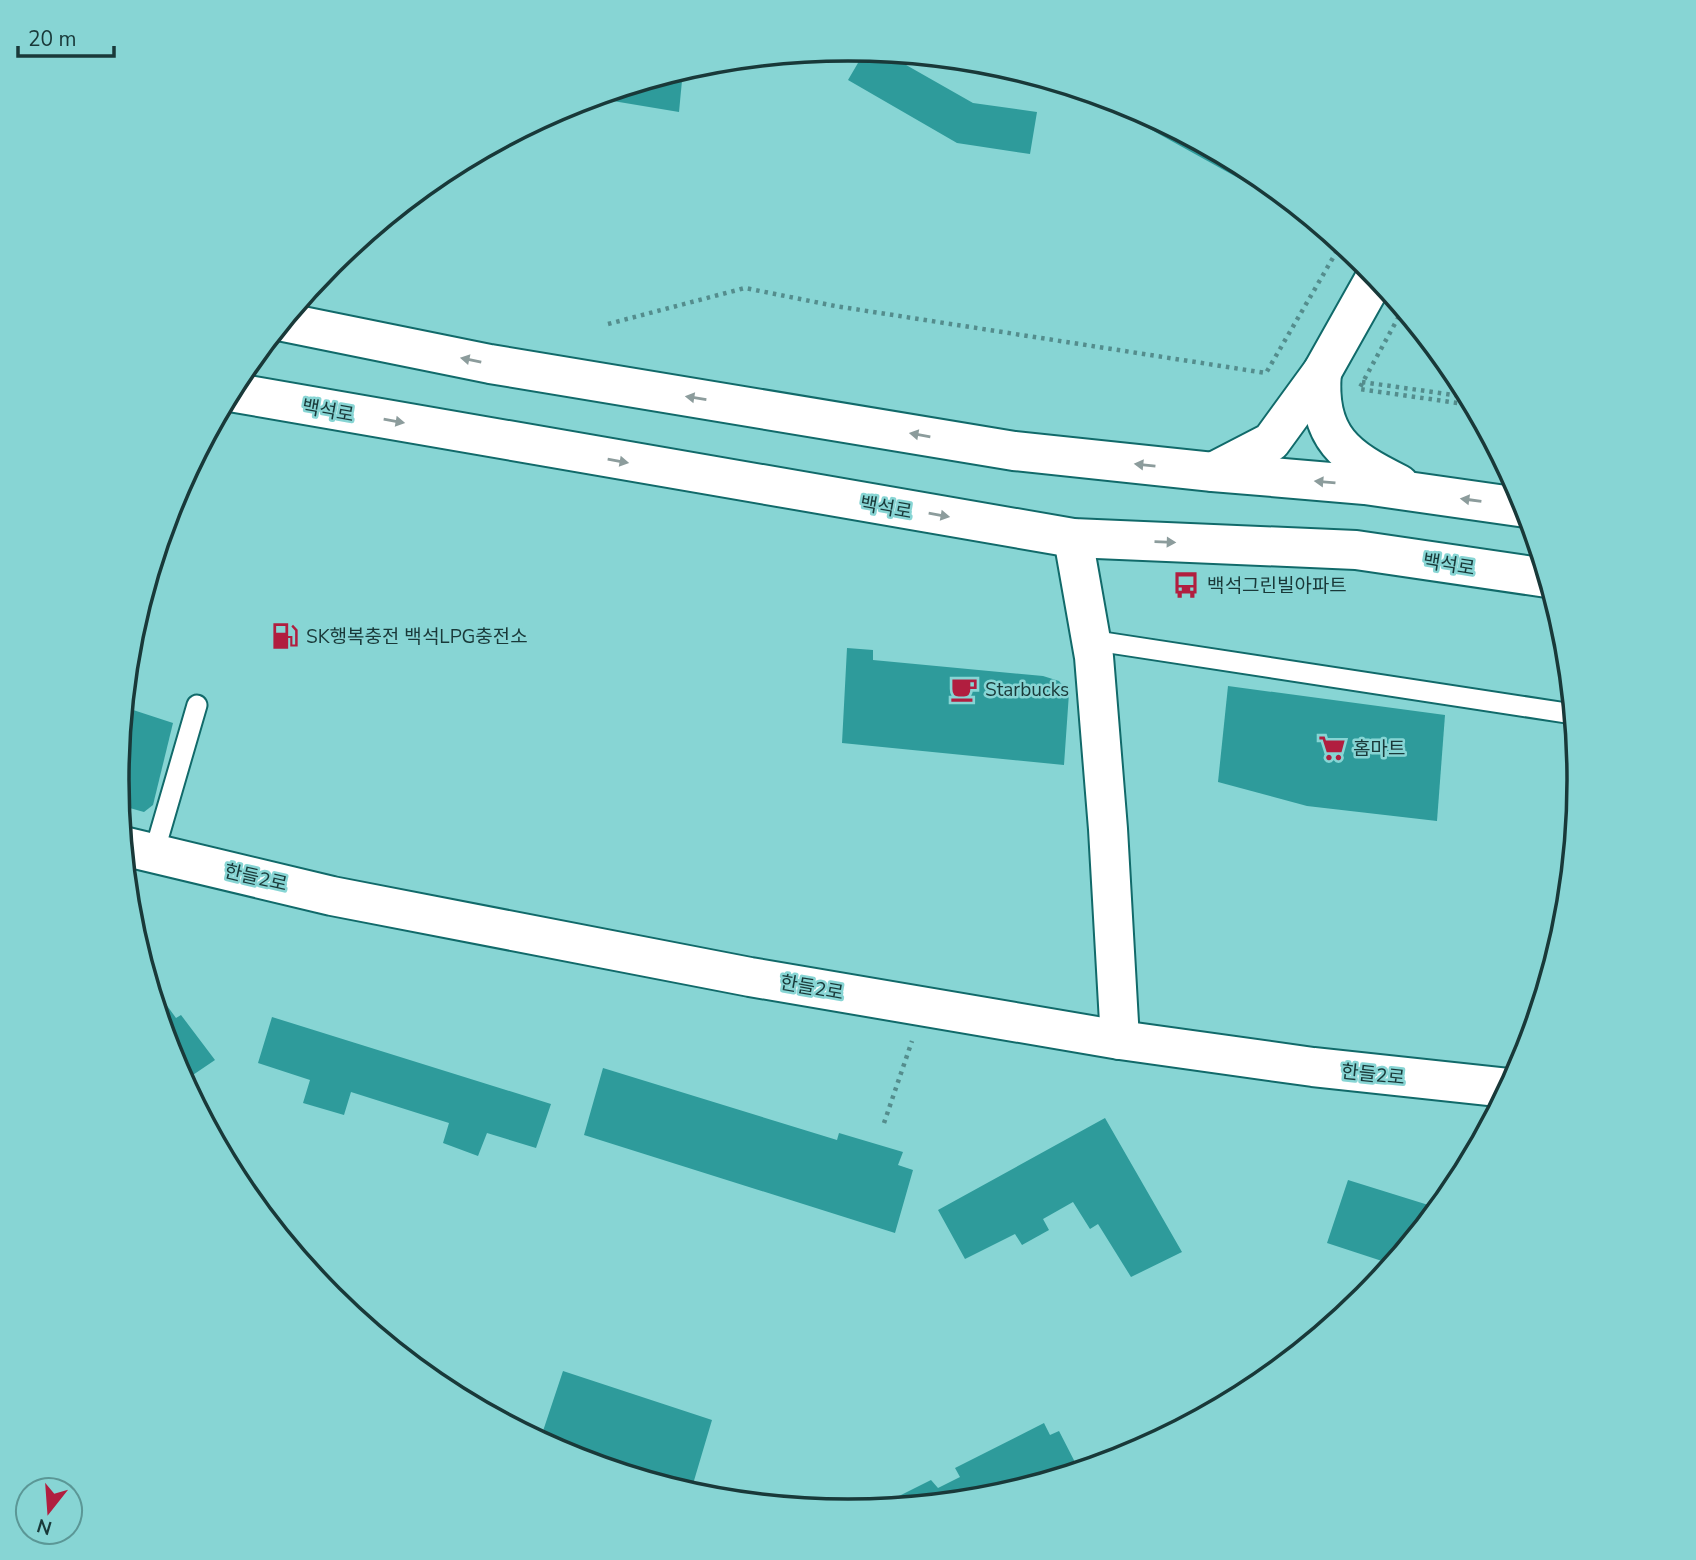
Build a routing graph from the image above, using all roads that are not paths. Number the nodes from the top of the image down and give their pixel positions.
1 (1370, 287) edge
2 (293, 324) edge
3 (1322, 372) junction
4 (242, 394) edge
5 (1213, 472) junction
6 (1417, 493) junction
7 (1512, 506) edge
8 (1073, 538) junction
9 (1537, 577) edge
10 (1090, 640) junction
11 (197, 705) dead end
12 (1563, 713) edge
13 (139, 849) edge
14 (1120, 1040) junction
15 (1498, 1087) edge

1 - 3 main road
5 -> 2 main road
3 - 5 main road
3 - 6 main road
4 -> 8 main road, 백석로
6 -> 5 main road
7 -> 6 main road
8 -> 9 main road, 백석로
8 - 10 main road
10 - 12 lane
10 - 14 main road
11 - 13 lane
13 - 14 main road, 한들2로
14 - 15 main road, 한들2로

